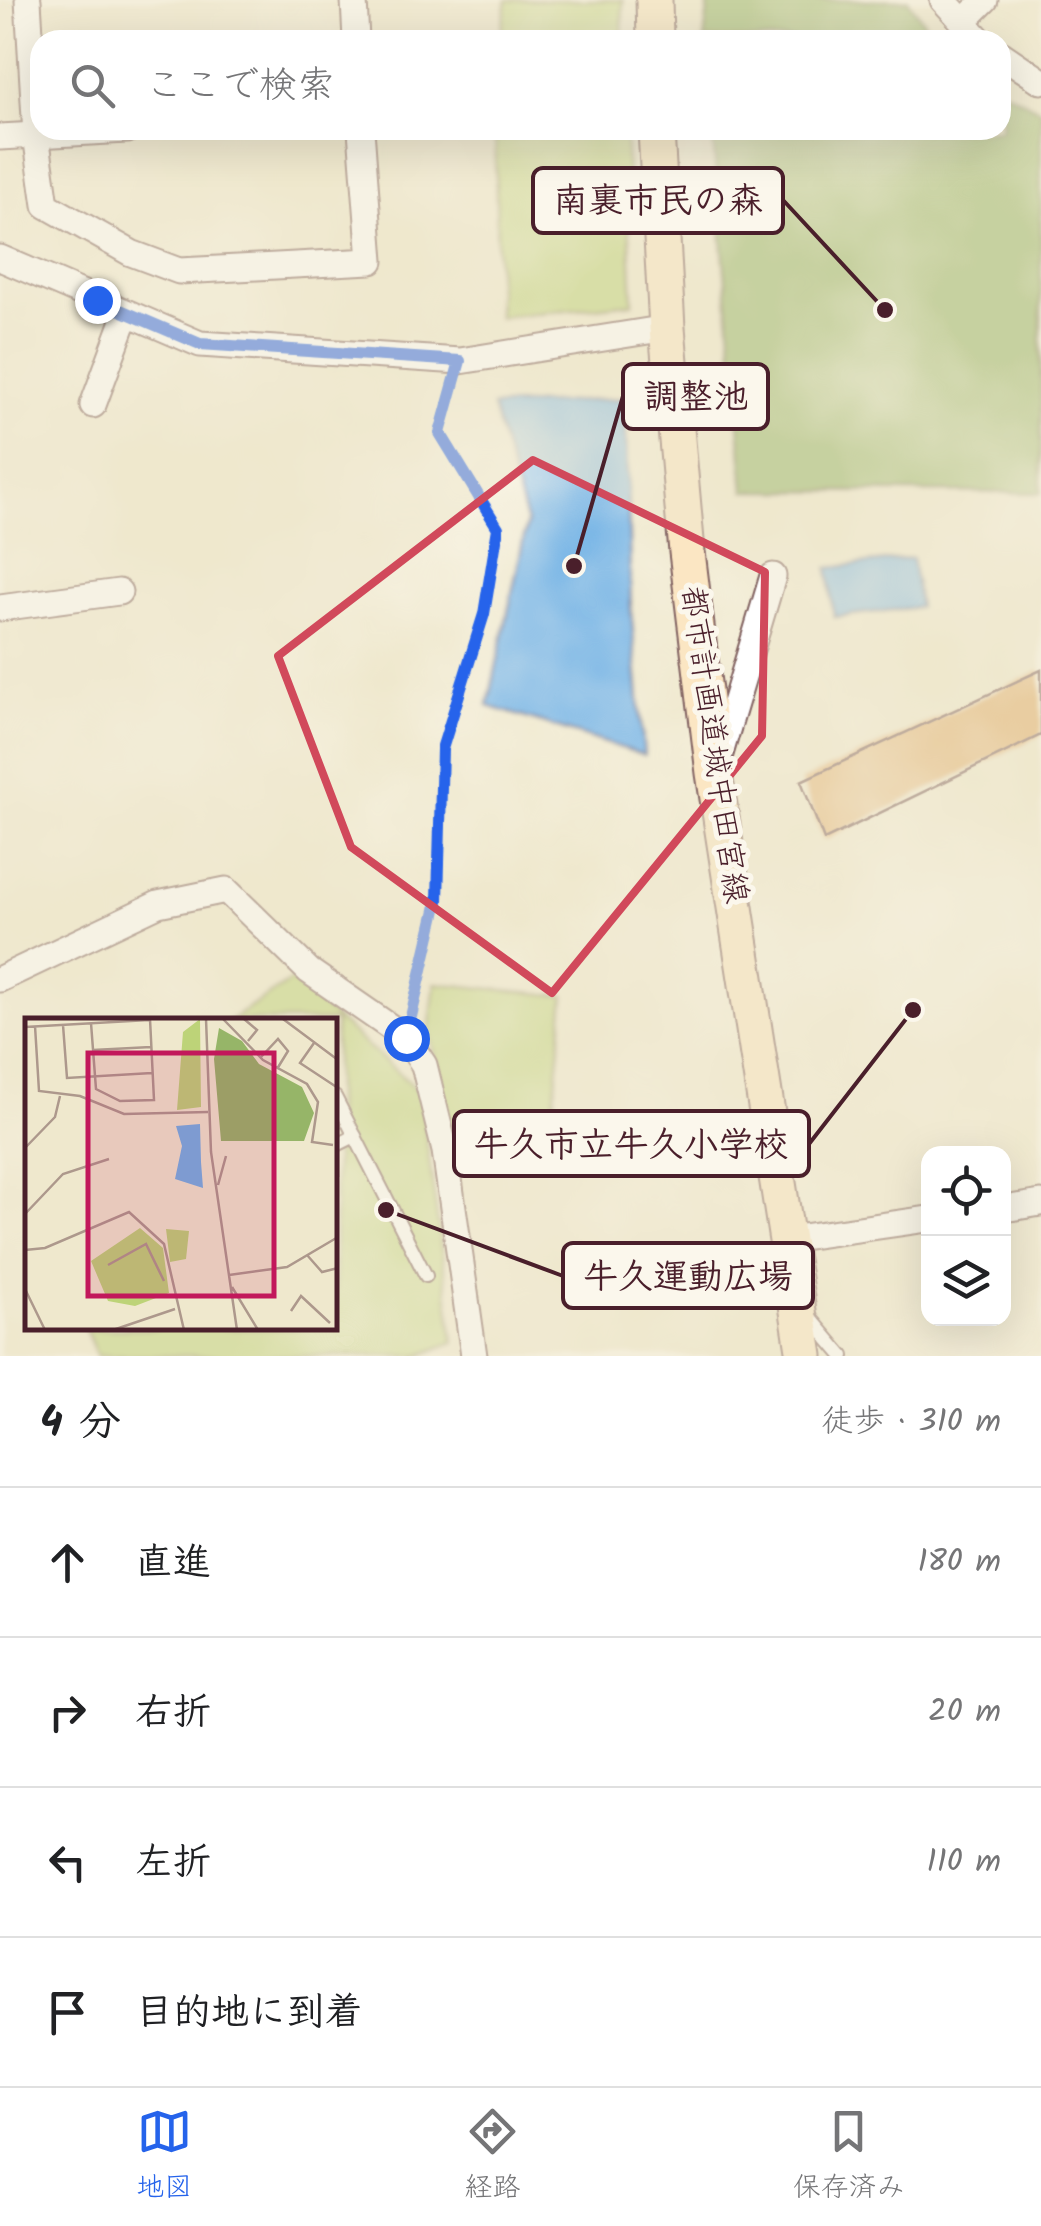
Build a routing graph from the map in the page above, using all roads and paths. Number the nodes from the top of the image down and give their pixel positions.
1 (28, 0) edge
2 (354, 0) edge
3 (654, 0) edge
4 (943, 0) edge
5 (985, 0) edge
6 (356, 30) edge
7 (655, 30) edge
8 (970, 30) edge
9 (971, 30) edge
10 (30, 34) edge
11 (1011, 61) edge
12 (1041, 81) edge
13 (30, 135) edge
14 (0, 137) edge
15 (37, 140) edge
16 (362, 140) edge
17 (657, 140) edge
18 (0, 258) edge
19 (127, 313) junction
20 (668, 328) junction
21 (460, 361) junction
22 (94, 405) dead end
23 (773, 576) dead end
24 (118, 592) dead end
25 (0, 608) edge
26 (714, 774) junction
27 (0, 979) edge
28 (406, 1038) junction
29 (338, 1103) edge
30 (354, 1136) junction
31 (338, 1144) edge
32 (1041, 1203) edge
33 (1011, 1207) edge
34 (921, 1220) edge
35 (788, 1239) junction
36 (426, 1276) dead end
37 (798, 1303) junction
38 (474, 1356) edge
39 (805, 1356) edge
40 (843, 1356) edge

1 - 10 street
2 - 6 street
3 - 7 street
4 - 8 street
5 - 9 street
11 - 12 street
13 - 14 street
15 - 16 street
17 - 20 street, 都市計画道城中田宮線
18 - 19 street
19 - 21 street
19 - 22 street
20 - 21 street
20 - 26 street, 都市計画道城中田宮線
21 - 28 path
23 - 26 street
24 - 25 street
26 - 35 street, 都市計画道城中田宮線
27 - 28 street
28 - 38 street
29 - 30 lane
30 - 31 lane
30 - 36 lane
32 - 33 street
34 - 35 street
35 - 37 street, 都市計画道城中田宮線
37 - 39 street, 都市計画道城中田宮線
37 - 40 lane

